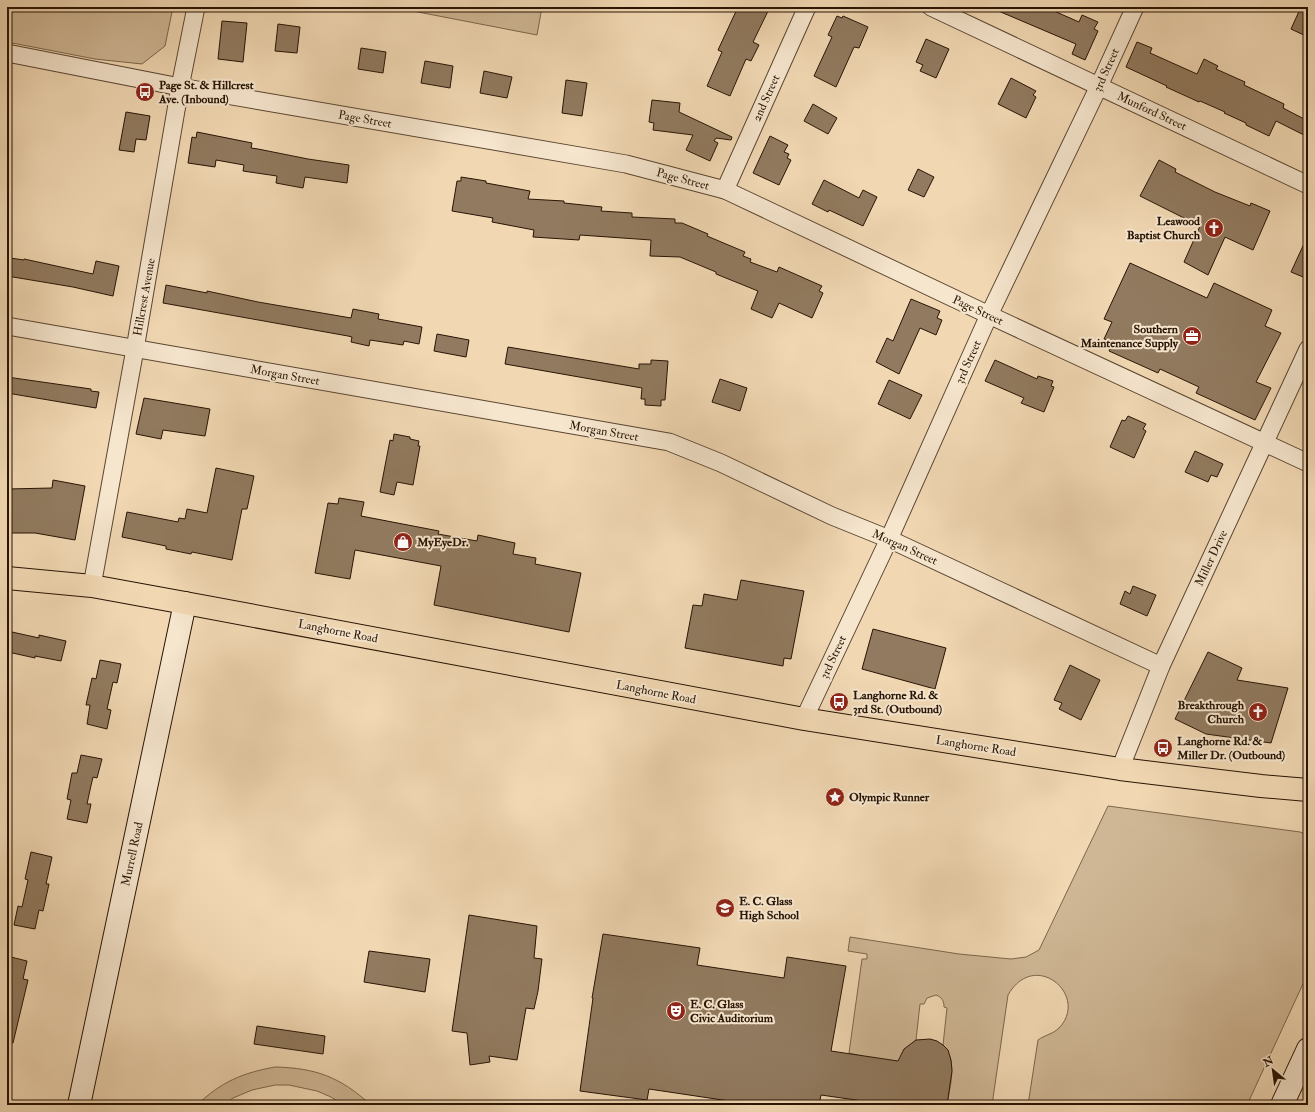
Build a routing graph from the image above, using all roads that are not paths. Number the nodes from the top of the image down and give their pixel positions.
1 (196, 7) edge
2 (807, 7) edge
3 (931, 7) edge
4 (1135, 7) edge
5 (7, 53) edge
6 (1099, 86) junction
7 (180, 87) junction
8 (1308, 185) edge
9 (725, 190) junction
10 (988, 315) junction
11 (7, 326) edge
12 (135, 349) junction
13 (1308, 349) edge
14 (1264, 443) junction
15 (1308, 463) edge
16 (889, 539) junction
17 (7, 578) edge
18 (92, 586) junction
19 (185, 602) junction
20 (1161, 666) junction
21 (804, 719) junction
22 (1120, 769) junction
23 (1280, 788) junction
24 (1308, 790) edge
25 (1308, 802) edge
26 (1308, 1049) edge
27 (79, 1105) edge
28 (1282, 1105) edge

1 - 7 street, Hillcrest Avenue
2 - 9 street, 2nd Street
3 - 6 street, Munford Street
4 - 6 street, 3rd Street
5 - 7 street, Page Street
6 - 8 street, Munford Street
6 - 10 street, 3rd Street
7 - 9 street, Page Street
7 - 12 street, Hillcrest Avenue
9 - 10 street, Page Street
10 - 14 street, Page Street
10 - 16 street, 3rd Street
11 - 12 street, Morgan Street
12 - 16 street, Morgan Street
12 - 18 street, Hillcrest Avenue
13 - 14 street, Miller Drive
14 - 15 street, Page Street
14 - 20 street, Miller Drive
16 - 20 street, Morgan Street
16 - 21 street, 3rd Street
17 - 18 main road, Langhorne Road
18 - 19 main road, Langhorne Road
19 - 21 main road, Langhorne Road
19 - 27 street, Murrell Road
20 - 22 street, Miller Drive
21 - 22 main road, Langhorne Road
22 - 23 main road, Langhorne Road
23 - 24 main road, Langhorne Road
23 - 25 main road
26 - 28 street

